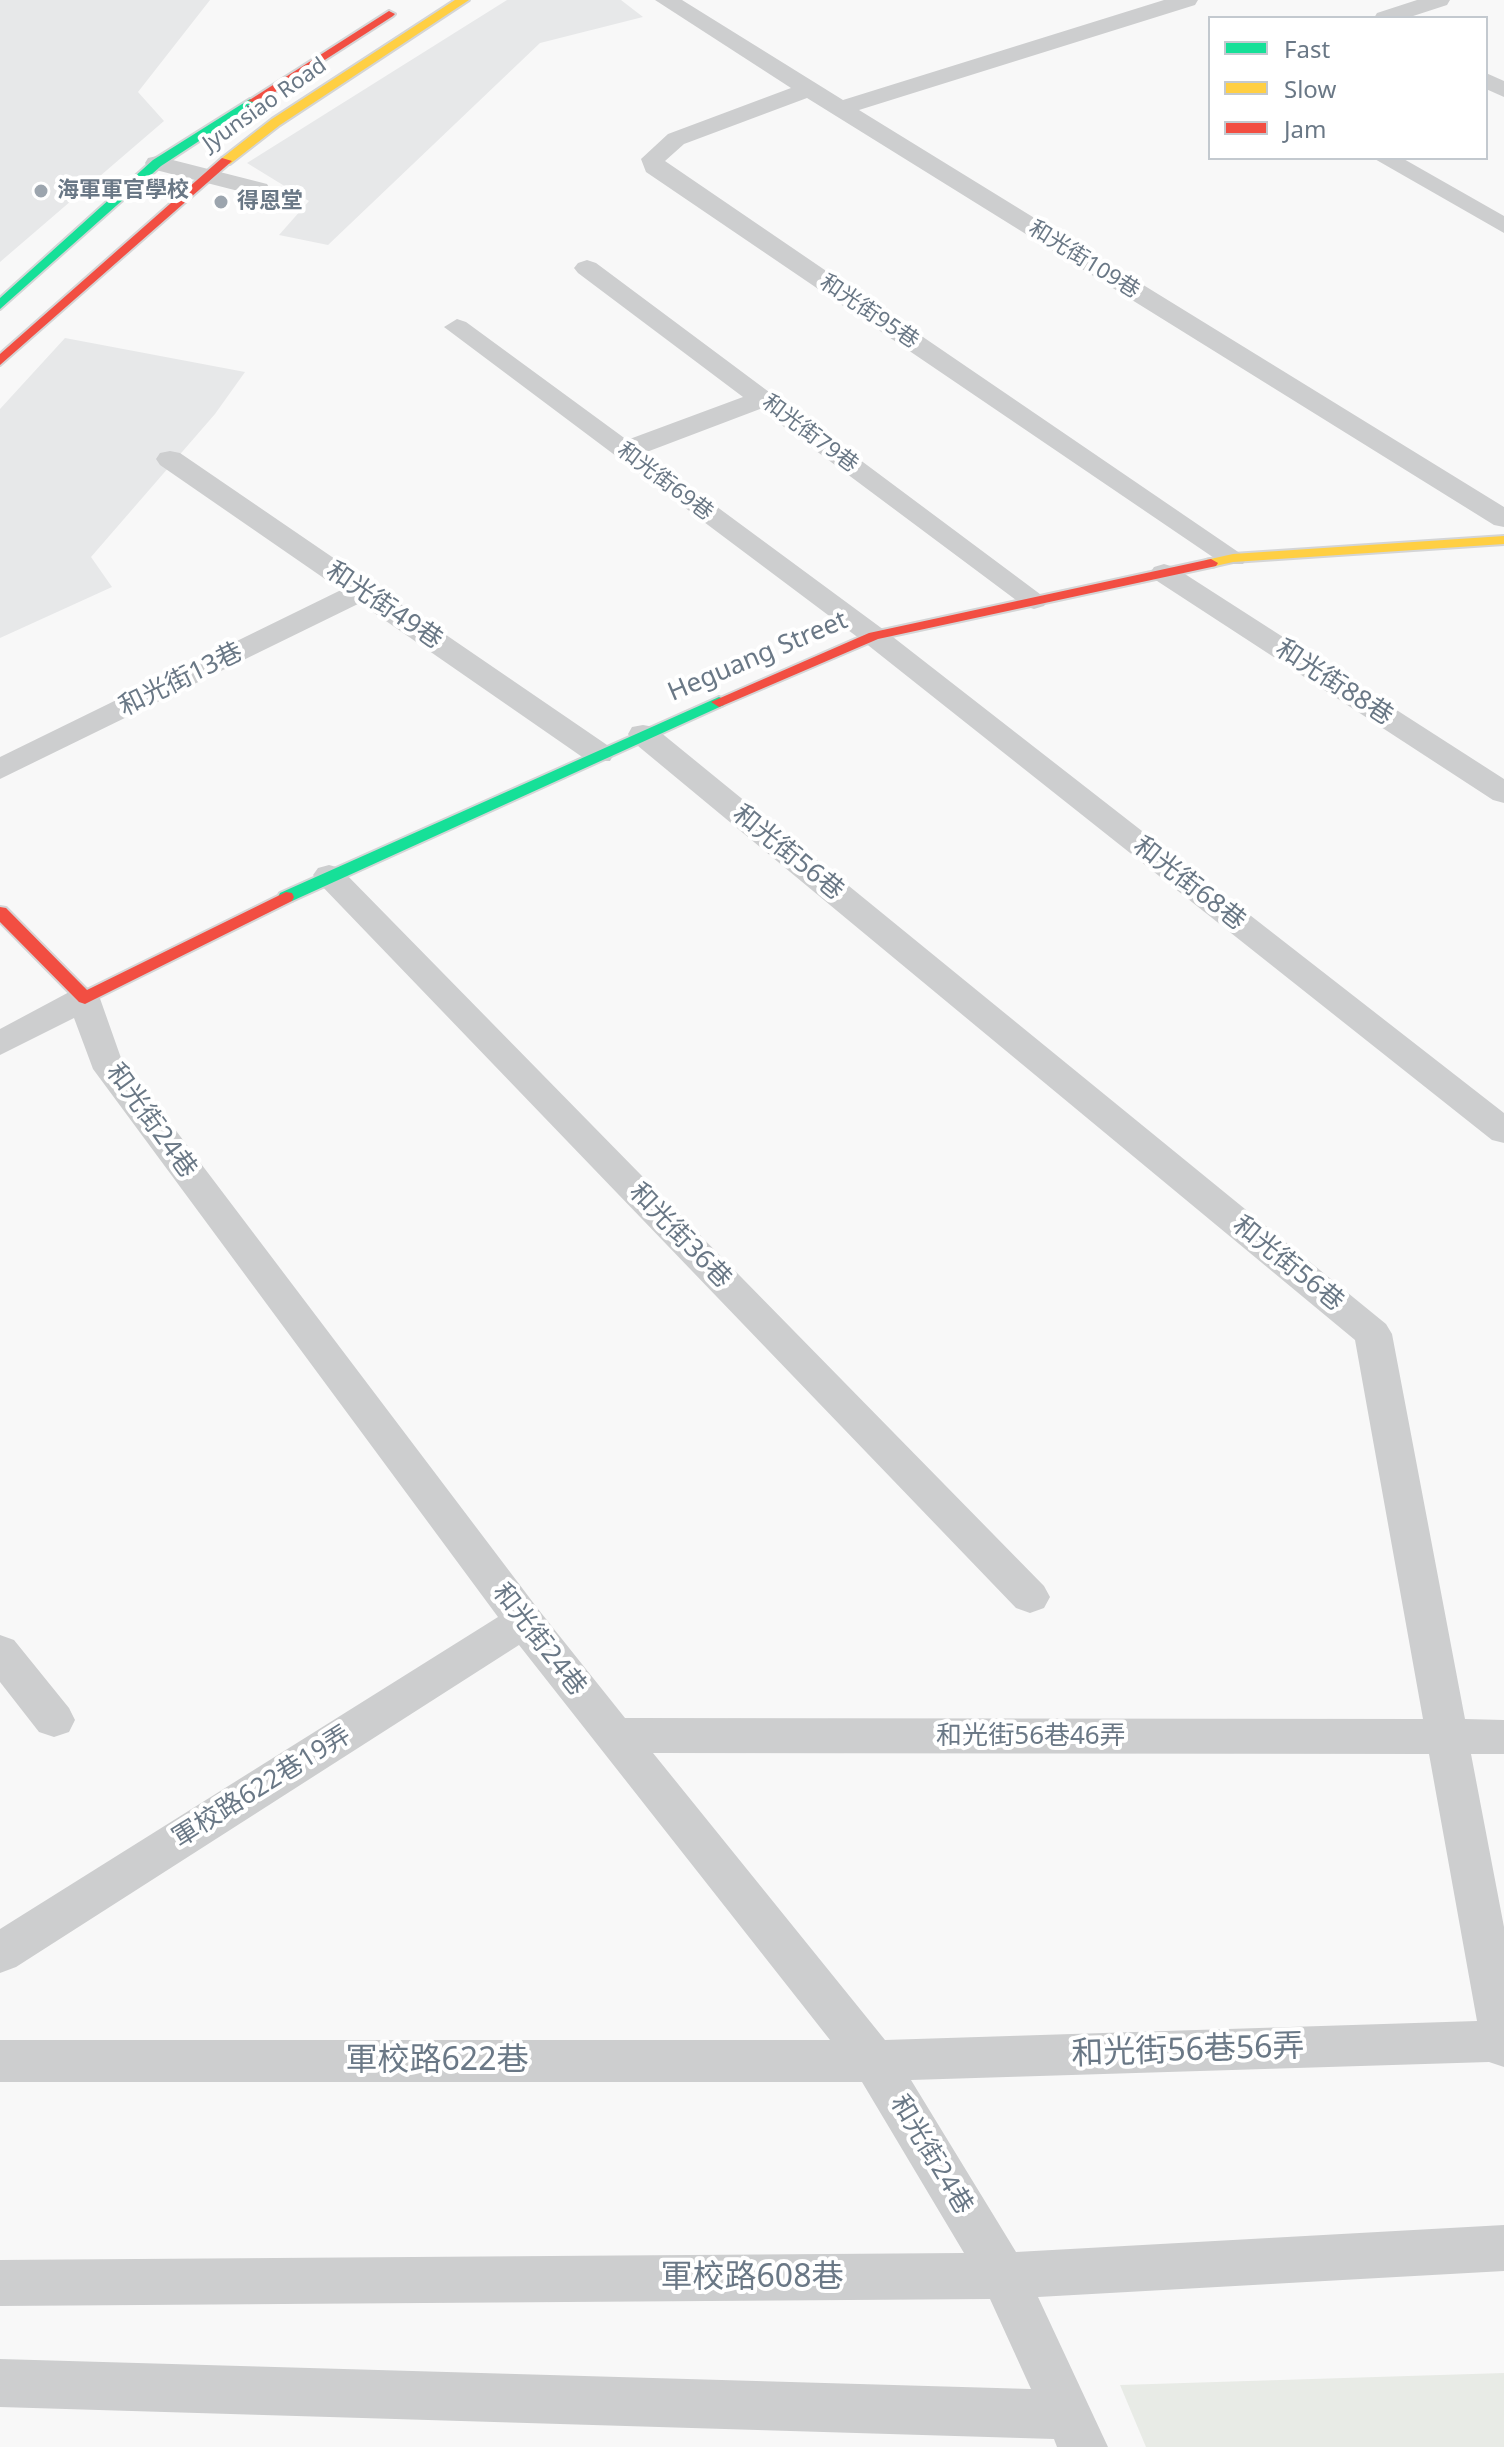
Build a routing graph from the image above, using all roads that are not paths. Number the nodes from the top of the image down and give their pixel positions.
1 (463, 0) edge
2 (702, 0) edge
3 (1187, 0) edge
4 (1439, 0) edge
5 (408, 2) dead end
6 (671, 3) edge
7 (1391, 16) edge
8 (809, 89) junction
9 (840, 108) junction
10 (1388, 160) edge
11 (157, 163) junction
12 (206, 176) junction
13 (258, 189) dead end
14 (1504, 226) edge
15 (587, 268) dead end
16 (0, 305) edge
17 (457, 327) dead end
18 (0, 361) edge
19 (762, 399) junction
20 (624, 451) junction
21 (170, 459) dead end
22 (1504, 519) edge
23 (1504, 540) edge
24 (1233, 558) junction
25 (1164, 573) junction
26 (362, 591) junction
27 (1034, 600) junction
28 (874, 636) junction
29 (643, 734) junction
30 (599, 754) junction
31 (0, 769) edge
32 (1504, 793) edge
33 (329, 875) junction
34 (0, 912) edge
35 (85, 998) junction
36 (0, 1043) edge
37 (1504, 1131) edge
38 (1030, 1597) dead end
39 (524, 1621) junction
40 (0, 1652) edge
41 (54, 1720) dead end
42 (614, 1735) junction
43 (1504, 1737) edge
44 (1448, 1739) junction
45 (0, 1953) edge
46 (1504, 2043) edge
47 (0, 2061) edge
48 (874, 2061) junction
49 (1504, 2248) edge
50 (1004, 2276) junction
51 (0, 2283) edge
52 (0, 2383) edge
53 (1076, 2431) edge

1 - 12 street, Jyunsiao Road
2 - 6 lane
3 - 9 lane
4 - 7 lane
5 - 11 street, Jyunsiao Road
6 - 8 lane, 和光街109巷
8 - 9 lane, 和光街109巷
8 - 24 lane, 和光街95巷
9 - 22 lane, 和光街109巷
10 - 14 lane
11 - 12 lane
11 - 16 street, Jyunsiao Road
12 - 13 lane
12 - 18 street, Jyunsiao Road
15 - 19 lane, 和光街79巷
17 - 20 lane, 和光街69巷
19 - 20 lane
19 - 27 lane, 和光街79巷
20 - 28 lane, 和光街69巷
21 - 26 lane, 和光街49巷
23 - 24 street, Heguang Street
24 - 25 street, Heguang Street
25 - 27 street, Heguang Street
25 - 32 lane, 和光街88巷
26 - 30 lane, 和光街49巷
26 - 31 lane, 和光街13巷
27 - 28 street, Heguang Street
28 - 29 street, Heguang Street
28 - 37 lane, 和光街68巷
29 - 30 street, Heguang Street
29 - 44 lane, 和光街56巷
30 - 33 street, Heguang Street
33 - 35 street, Heguang Street
33 - 38 lane, 和光街36巷
34 - 35 street
35 - 36 lane
35 - 39 lane, 和光街24巷
39 - 42 lane, 和光街24巷
39 - 45 lane, 軍校路622巷19弄
40 - 41 lane
42 - 44 lane, 和光街56巷46弄
42 - 48 lane, 和光街24巷
43 - 44 lane, 和光街56巷46弄
44 - 46 lane, 和光街56巷
46 - 48 lane, 和光街56巷56弄
47 - 48 lane, 軍校路622巷
48 - 50 lane, 和光街24巷
49 - 50 lane, 軍校路608巷
50 - 51 lane, 軍校路608巷
50 - 53 lane, 和光街24巷
52 - 53 lane

